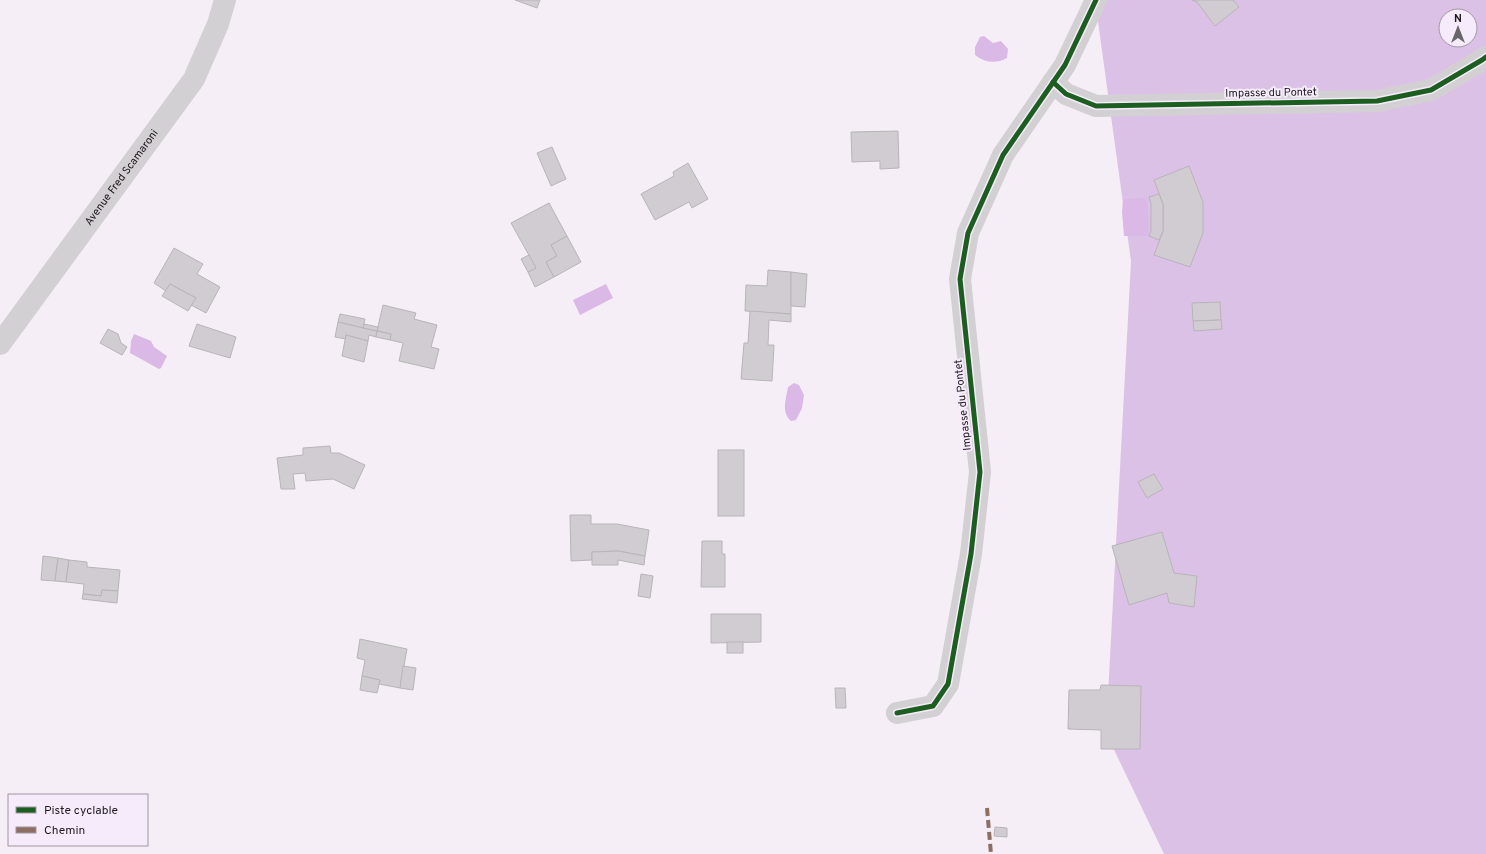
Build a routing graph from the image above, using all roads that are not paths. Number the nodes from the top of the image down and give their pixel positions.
1 (225, 0) edge
2 (1096, 0) edge
3 (1486, 57) edge
4 (1054, 82) junction
5 (0, 344) edge
6 (897, 713) dead end

1 - 5 street, Avenue Fred Scamaroni
2 - 4 street, Impasse du Pontet
3 - 4 street, Impasse du Pontet
4 - 6 street, Impasse du Pontet

